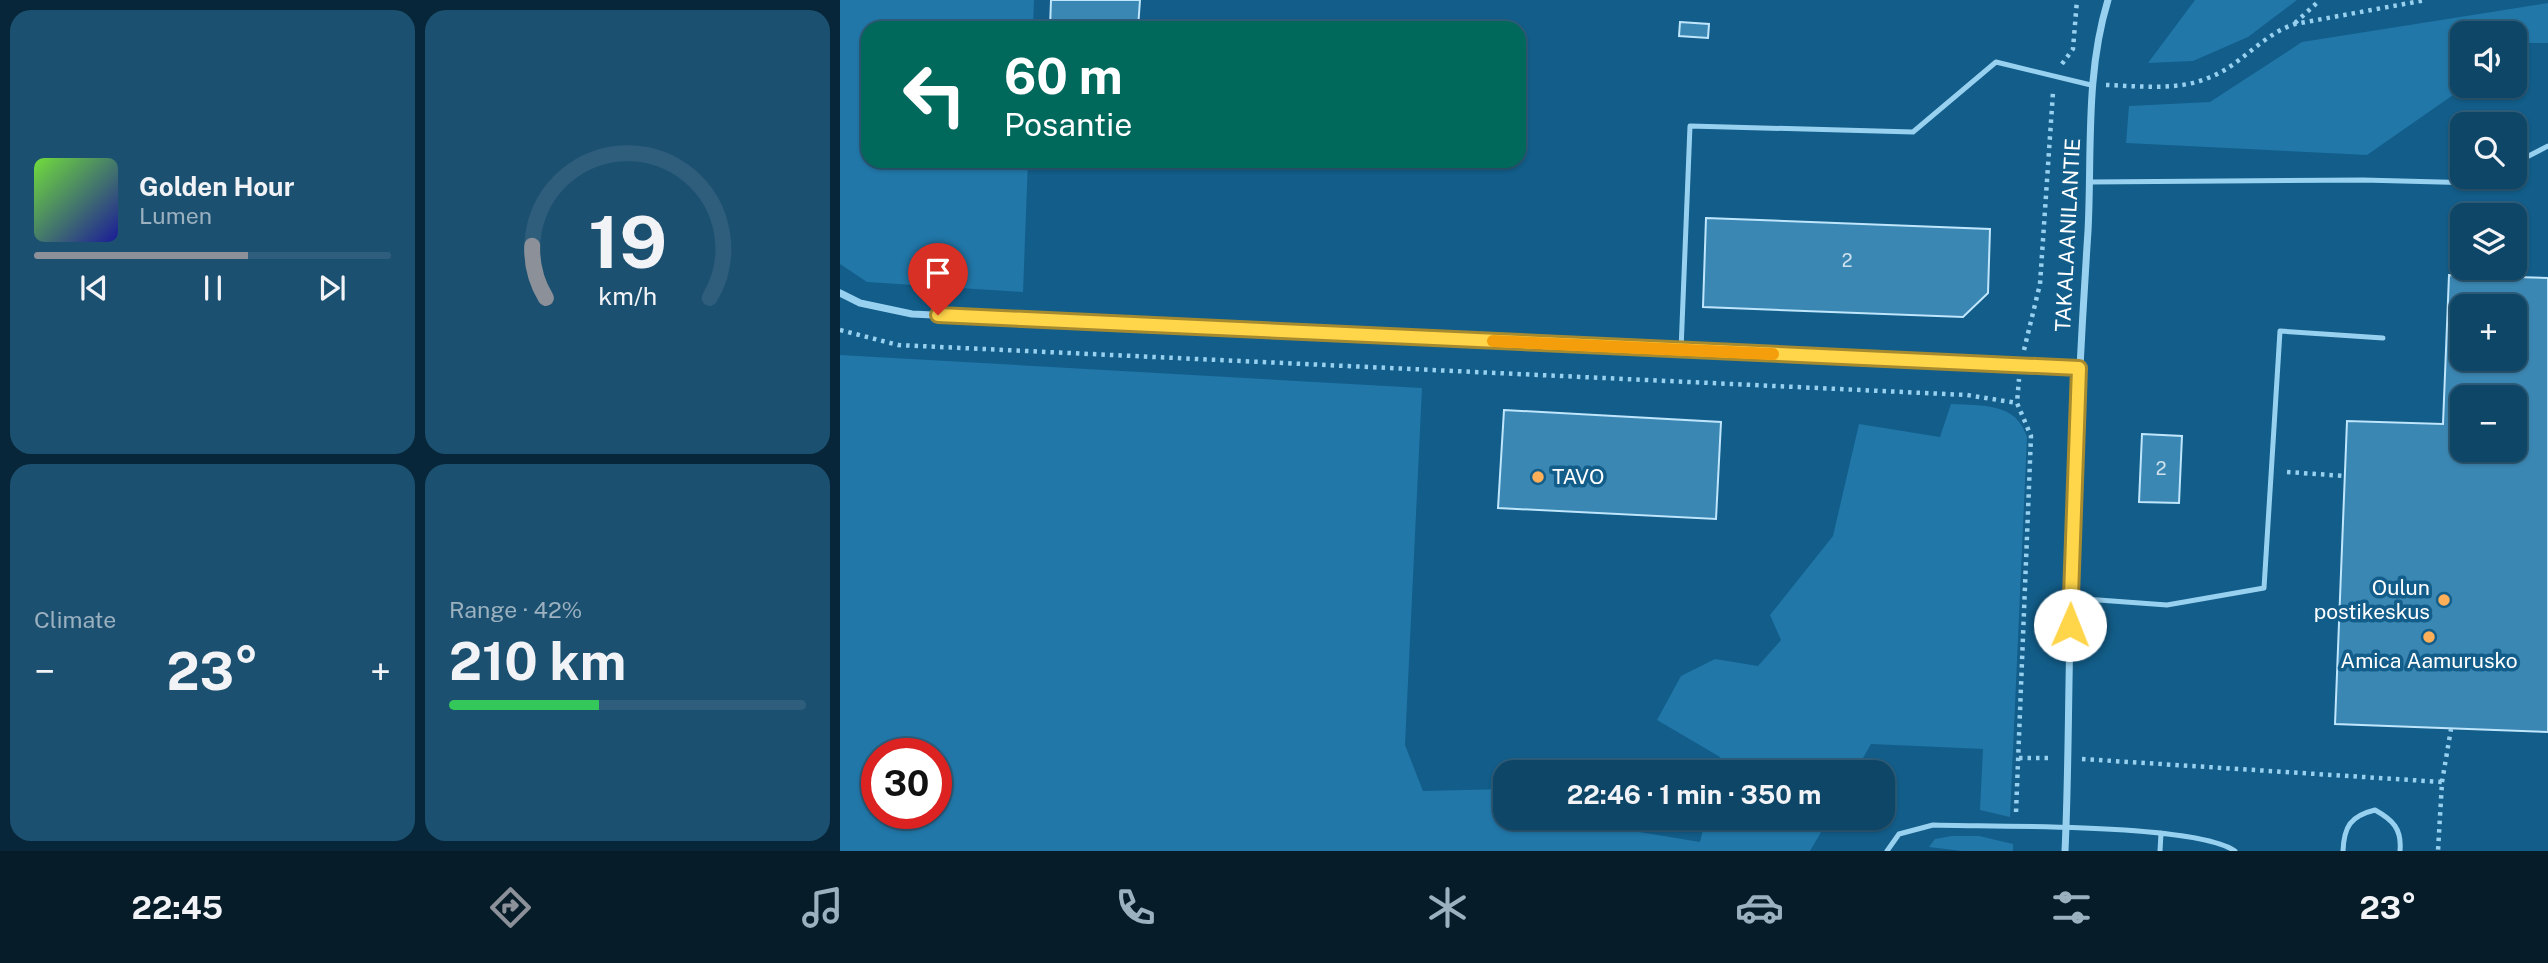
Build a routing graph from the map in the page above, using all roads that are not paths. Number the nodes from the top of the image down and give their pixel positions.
1 (2108, 0) edge
2 (2091, 85) junction
3 (2548, 146) edge
4 (2527, 157) edge
5 (2450, 182) edge
6 (2090, 183) junction
7 (840, 293) edge
8 (2383, 338) dead end
9 (1681, 349) junction
10 (2079, 368) junction
11 (2071, 598) junction
12 (2066, 830) junction
13 (2161, 833) junction
14 (1887, 851) edge
15 (2064, 851) edge
16 (2160, 851) edge
17 (2235, 851) edge
18 (2343, 851) edge
19 (2400, 851) edge

1 - 2 street, TAKALAANILANTIE
2 - 6 street, TAKALAANILANTIE
2 - 9 lane
3 - 4 lane
5 - 6 lane
6 - 10 street, TAKALAANILANTIE
7 - 9 street
8 - 11 lane
9 - 10 street
10 - 11 street, TAKALAANILANTIE
11 - 12 street, TAKALAANILANTIE
12 - 13 lane
12 - 14 lane
12 - 15 street, TAKALAANILANTIE
13 - 16 lane
13 - 17 lane
18 - 19 lane

